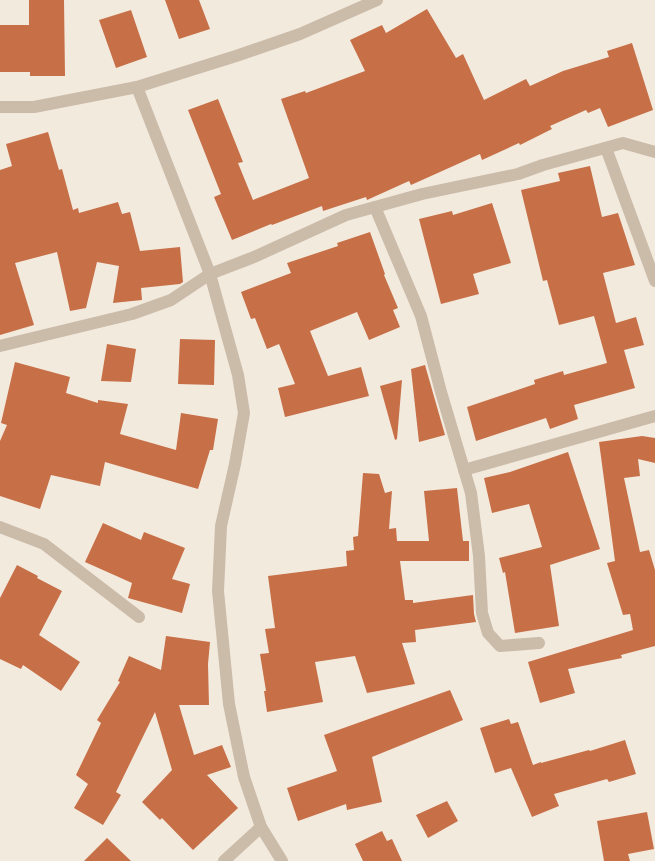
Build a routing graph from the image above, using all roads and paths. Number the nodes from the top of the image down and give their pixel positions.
1 (377, 0) edge
2 (137, 87) junction
3 (0, 107) edge
4 (606, 148) junction
5 (655, 152) edge
6 (375, 207) junction
7 (210, 274) junction
8 (655, 281) edge
9 (0, 346) edge
10 (655, 416) edge
11 (464, 470) junction
12 (0, 527) edge
13 (139, 617) dead end
14 (539, 643) dead end
15 (261, 827) junction
16 (224, 861) edge
17 (282, 861) edge

1 - 2 street
2 - 3 street
2 - 7 street
4 - 5 street
4 - 6 street
4 - 8 street
6 - 7 street
6 - 11 street
7 - 9 street
7 - 15 street
10 - 11 street
11 - 14 street
12 - 13 street
15 - 16 street
15 - 17 street

